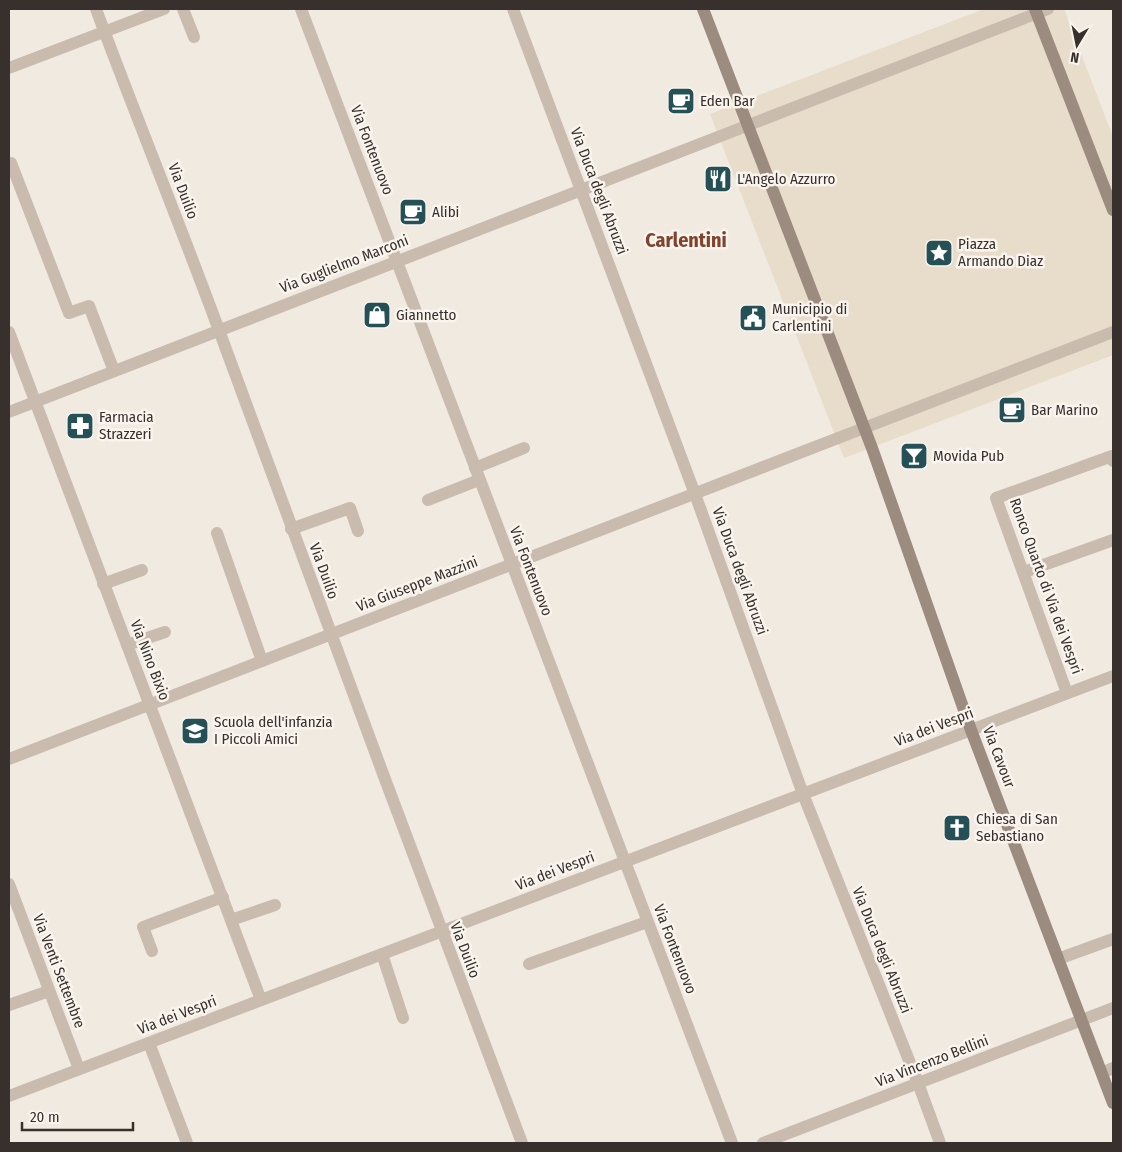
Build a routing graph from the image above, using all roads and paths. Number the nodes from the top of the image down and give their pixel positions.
1 (96, 9) edge
2 (164, 9) edge
3 (183, 9) edge
4 (301, 9) edge
5 (513, 9) edge
6 (703, 9) edge
7 (1040, 10) edge
8 (104, 32) junction
9 (194, 37) dead end
10 (9, 68) edge
11 (746, 125) junction
12 (11, 163) dead end
13 (582, 190) junction
14 (1113, 210) edge
15 (397, 261) junction
16 (219, 331) junction
17 (9, 332) edge
18 (1113, 332) edge
19 (114, 372) junction
20 (35, 402) junction
21 (9, 412) edge
22 (864, 428) junction
23 (524, 448) dead end
24 (1113, 461) edge
25 (477, 474) junction
26 (695, 494) junction
27 (428, 500) dead end
28 (291, 529) junction
29 (358, 532) dead end
30 (217, 533) dead end
31 (1113, 540) edge
32 (511, 565) junction
33 (142, 570) dead end
34 (1024, 572) junction
35 (103, 584) junction
36 (165, 632) dead end
37 (330, 635) junction
38 (127, 645) junction
39 (262, 661) junction
40 (1113, 676) edge
41 (1067, 693) junction
42 (150, 705) junction
43 (971, 730) junction
44 (9, 759) edge
45 (803, 794) junction
46 (624, 862) junction
47 (9, 884) edge
48 (223, 897) junction
49 (275, 905) dead end
50 (231, 920) junction
51 (647, 922) junction
52 (441, 932) junction
53 (1113, 940) edge
54 (152, 951) dead end
55 (382, 954) junction
56 (1058, 959) junction
57 (529, 964) dead end
58 (49, 991) junction
59 (261, 1000) junction
60 (9, 1005) edge
61 (1113, 1008) edge
62 (404, 1018) dead end
63 (1082, 1020) junction
64 (149, 1043) junction
65 (79, 1069) junction
66 (1108, 1070) edge
67 (918, 1083) junction
68 (9, 1096) edge
69 (1113, 1103) edge
70 (187, 1143) edge
71 (522, 1143) edge
72 (732, 1143) edge
73 (763, 1143) edge
74 (940, 1143) edge

1 - 8 street, Via Duilio
2 - 8 street
3 - 9 street
4 - 15 street, Via Fontenuovo
5 - 13 street, Via Duca degli Abruzzi
6 - 11 main road, Via Cavour
7 - 11 street, Via Guglielmo Marconi
7 - 14 main road
8 - 10 street
8 - 16 street, Via Duilio
11 - 13 street, Via Guglielmo Marconi
11 - 22 main road, Via Cavour
12 - 19 street
13 - 15 street, Via Guglielmo Marconi
13 - 26 street, Via Duca degli Abruzzi
15 - 16 street, Via Guglielmo Marconi
15 - 25 street, Via Fontenuovo
16 - 19 street, Via Guglielmo Marconi
16 - 28 street, Via Duilio
17 - 20 street, Via Nino Bixio
18 - 22 street, Via Giuseppe Mazzini
19 - 20 street, Via Guglielmo Marconi
20 - 21 street, Via Guglielmo Marconi
20 - 35 street, Via Nino Bixio
22 - 26 street, Via Giuseppe Mazzini
22 - 43 main road, Via Cavour
23 - 25 street
24 - 34 street, Ronco Quarto di Via dei Vespri
25 - 27 street
25 - 32 street, Via Fontenuovo
26 - 32 street, Via Giuseppe Mazzini
26 - 45 street, Via Duca degli Abruzzi
28 - 29 street
28 - 37 street, Via Duilio
30 - 39 street
31 - 34 street
32 - 37 street, Via Giuseppe Mazzini
32 - 46 street, Via Fontenuovo
33 - 35 street
34 - 41 street, Ronco Quarto di Via dei Vespri
35 - 38 street, Via Nino Bixio
36 - 38 street
37 - 39 street, Via Giuseppe Mazzini
37 - 52 street, Via Duilio
38 - 42 street, Via Nino Bixio
39 - 42 street, Via Giuseppe Mazzini
40 - 41 street, Via dei Vespri
41 - 43 street, Via dei Vespri
42 - 44 street, Via Giuseppe Mazzini
42 - 48 street, Via Nino Bixio
43 - 45 street, Via dei Vespri
43 - 56 main road, Via Cavour
45 - 46 street, Via dei Vespri
45 - 67 street, Via Duca degli Abruzzi
46 - 51 street, Via Fontenuovo
46 - 52 street, Via dei Vespri
47 - 58 street, Via Venti Settembre
48 - 50 street, Via Nino Bixio
48 - 54 street
49 - 50 street
50 - 59 street, Via Nino Bixio
51 - 57 street
51 - 72 street, Via Fontenuovo
52 - 55 street, Via dei Vespri
52 - 71 street, Via Duilio
53 - 56 street
55 - 59 street, Via dei Vespri
55 - 62 street
56 - 63 main road, Via Cavour
58 - 60 street
58 - 65 street, Via Venti Settembre
59 - 64 street, Via dei Vespri
61 - 63 street, Via Vincenzo Bellini
63 - 66 main road, Via Cavour
63 - 67 street, Via Vincenzo Bellini
64 - 65 street, Via dei Vespri
64 - 70 street
65 - 68 street, Via dei Vespri
66 - 69 main road, Via Cavour
67 - 73 street, Via Vincenzo Bellini
67 - 74 street, Via Duca degli Abruzzi

